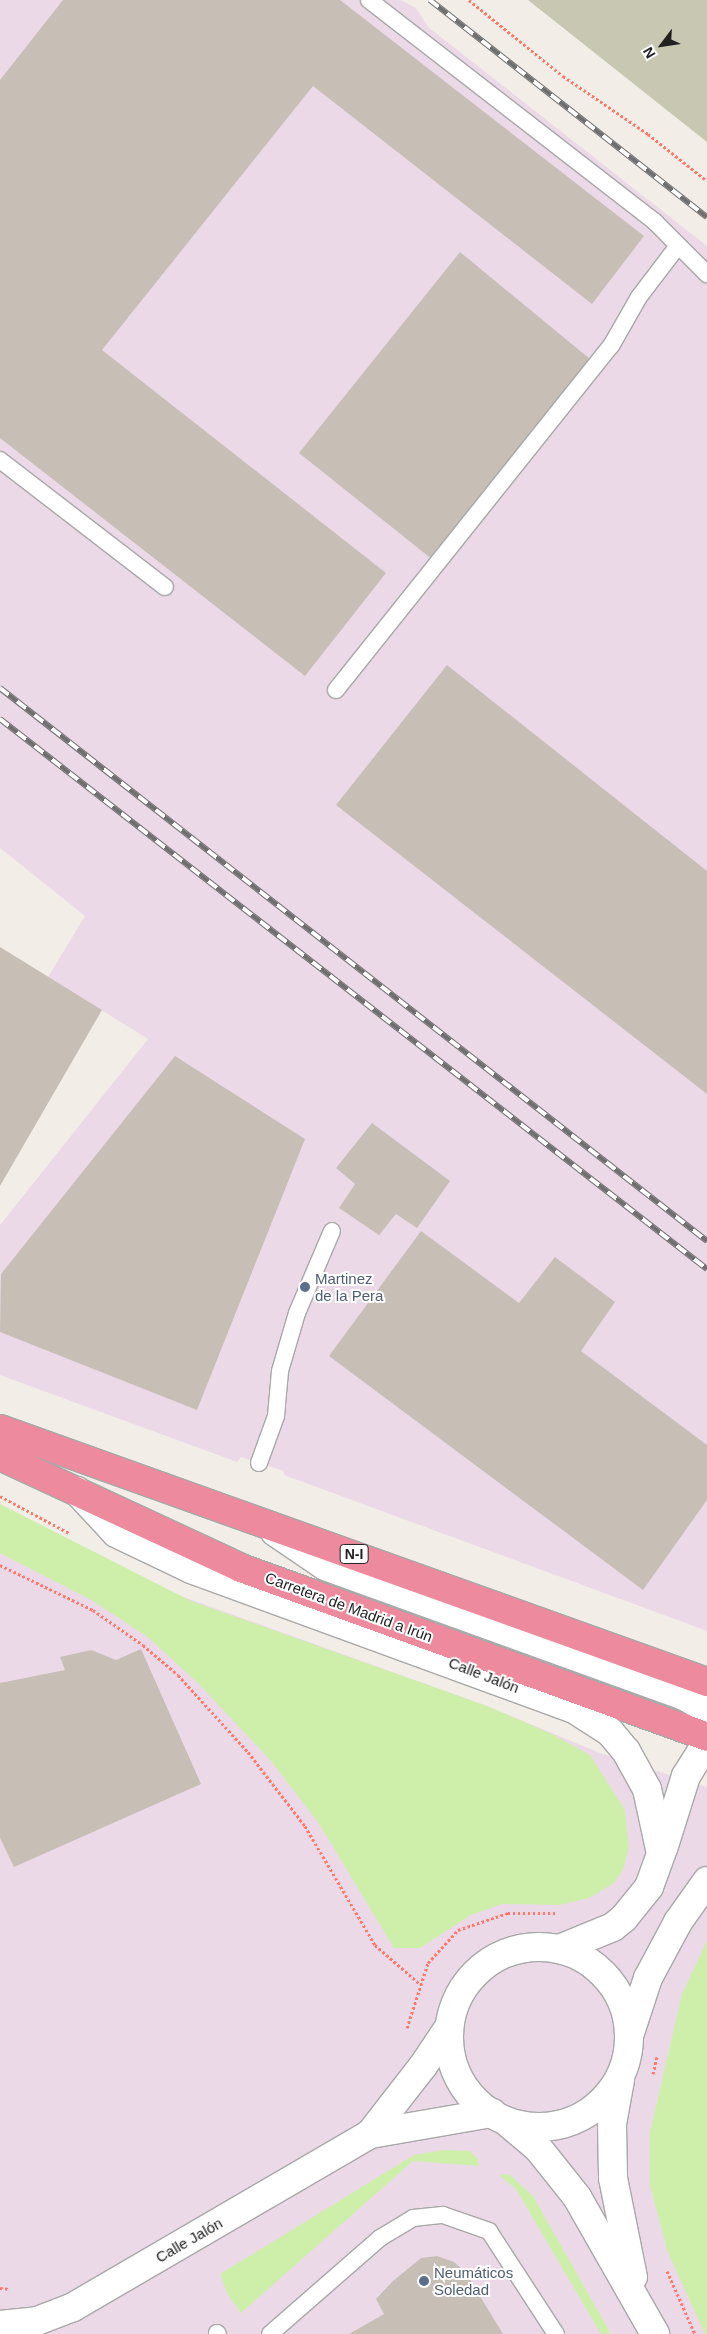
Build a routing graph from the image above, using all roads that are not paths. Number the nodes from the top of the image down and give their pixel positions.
1 (369, 0) edge
2 (677, 247) junction
3 (707, 274) edge
4 (0, 460) edge
5 (165, 587) dead end
6 (336, 690) dead end
7 (332, 1231) dead end
8 (0, 1429) edge
9 (0, 1456) edge
10 (259, 1463) dead end
11 (76, 1490) junction
12 (254, 1518) junction
13 (707, 1682) edge
14 (707, 1709) edge
15 (707, 1737) edge
16 (707, 1743) edge
17 (661, 1854) junction
18 (705, 1881) edge
19 (559, 1949) junction
20 (449, 2027) junction
21 (629, 2037) junction
22 (620, 2075) junction
23 (500, 2117) junction
24 (370, 2134) junction
25 (637, 2298) junction
26 (0, 2325) edge
27 (30, 2328) edge
28 (270, 2334) edge
29 (556, 2334) edge
30 (655, 2334) edge

1 - 2 lane
2 - 3 lane
2 - 6 lane
4 - 5 lane
7 - 10 lane
8 - 12 highway, Carretera de Madrid a Irún / N-I
9 - 11 highway, Carretera de Madrid a Irún
11 - 15 highway, Carretera de Madrid a Irún
11 - 17 street, Calle Jalón
12 - 13 highway, Carretera de Madrid a Irún / N-I
12 - 14 street, Carretera de Madrid a Irún
16 - 17 street, Calle Jalón
17 - 19 street, Calle Jalón
18 - 21 street
19 - 20 street
19 - 21 street
20 - 23 street
20 - 24 street, Calle Jalón
21 - 22 street
22 - 23 street
22 - 25 street
23 - 24 street, Calle Jalón
23 - 25 street
24 - 27 street, Calle Jalón
25 - 30 street
26 - 27 street, Calle Jalón
28 - 29 lane

